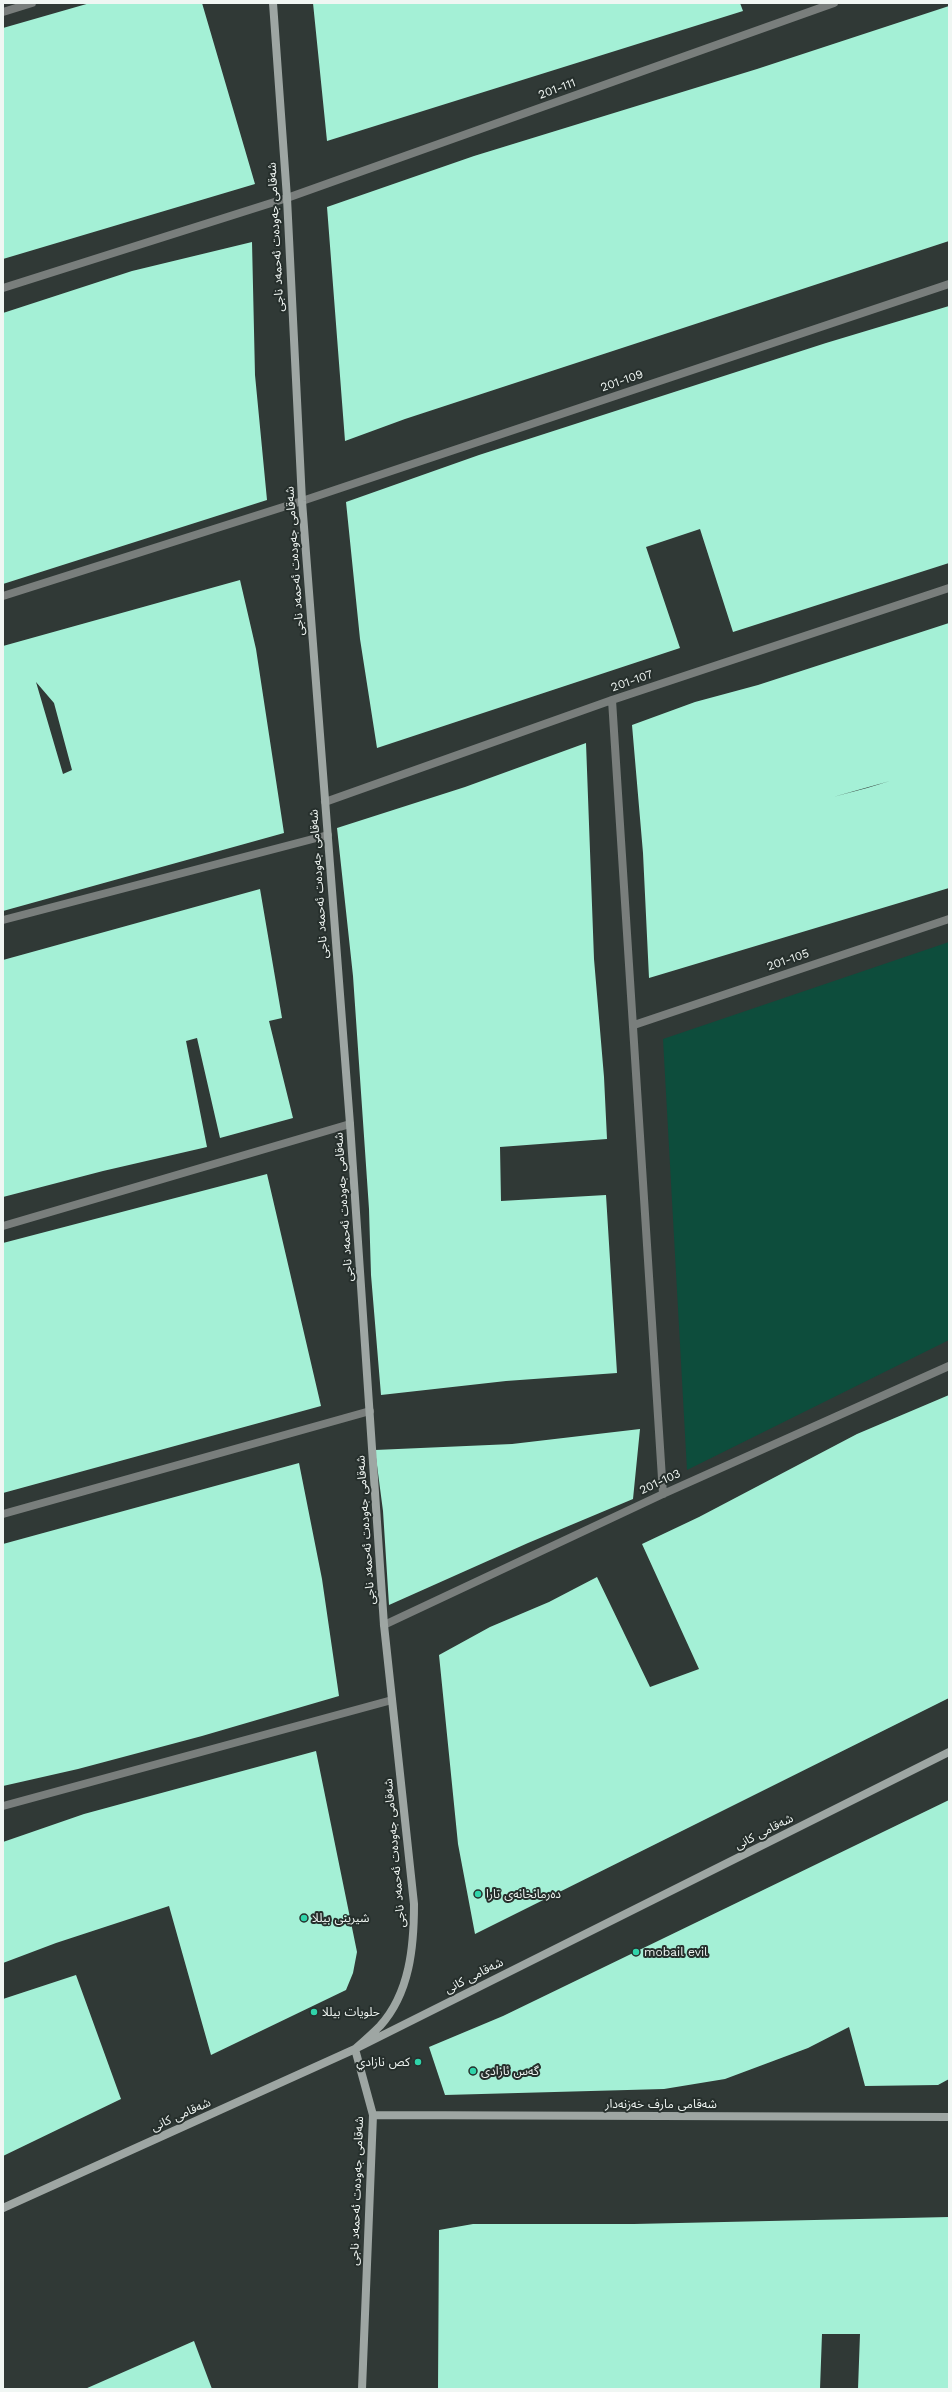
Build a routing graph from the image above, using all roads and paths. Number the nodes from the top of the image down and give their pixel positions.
1 (32, 3) edge
2 (273, 3) edge
3 (834, 3) edge
4 (3, 12) edge
5 (287, 198) junction
6 (949, 284) edge
7 (3, 288) edge
8 (302, 500) junction
9 (949, 588) edge
10 (3, 596) edge
11 (612, 700) junction
12 (325, 802) junction
13 (328, 835) junction
14 (949, 919) edge
15 (3, 920) edge
16 (634, 1024) junction
17 (350, 1124) junction
18 (3, 1226) edge
19 (949, 1366) edge
20 (370, 1411) junction
21 (663, 1494) junction
22 (3, 1514) edge
23 (384, 1625) junction
24 (392, 1700) junction
25 (949, 1752) edge
26 (3, 1806) edge
27 (355, 2049) junction
28 (373, 2115) junction
29 (949, 2117) edge
30 (3, 2208) edge
31 (362, 2389) edge

1 - 4 street
2 - 5 street, شەقامی جەودەت ئەحمەد ناجی
3 - 5 street, 201-111
5 - 7 street, 201-111
5 - 8 street, شەقامی جەودەت ئەحمەد ناجی
6 - 8 street, 201-109
8 - 10 street, 201-109
8 - 12 street, شەقامی جەودەت ئەحمەد ناجی
9 - 11 street, 201-107
11 - 12 street, 201-107
11 - 16 street
12 - 13 street, شەقامی جەودەت ئەحمەد ناجی
13 - 15 street
13 - 17 street, شەقامی جەودەت ئەحمەد ناجی
14 - 16 street, 201-105
16 - 21 street
17 - 18 street
17 - 20 street, شەقامی جەودەت ئەحمەد ناجی
19 - 21 street, 201-103
20 - 22 street
20 - 23 street, شەقامی جەودەت ئەحمەد ناجی
21 - 23 street, 201-103
23 - 24 street, شەقامی جەودەت ئەحمەد ناجی
24 - 26 street
24 - 27 street, شەقامی جەودەت ئەحمەد ناجی
25 - 27 street, شەقامی کانی
27 - 28 street, شەقامی جەودەت ئەحمەد ناجی
27 - 30 street, شەقامی کانی
28 - 29 street, شەقامی مارف خەزنەدار
28 - 31 street, شەقامی جەودەت ئەحمەد ناجی

